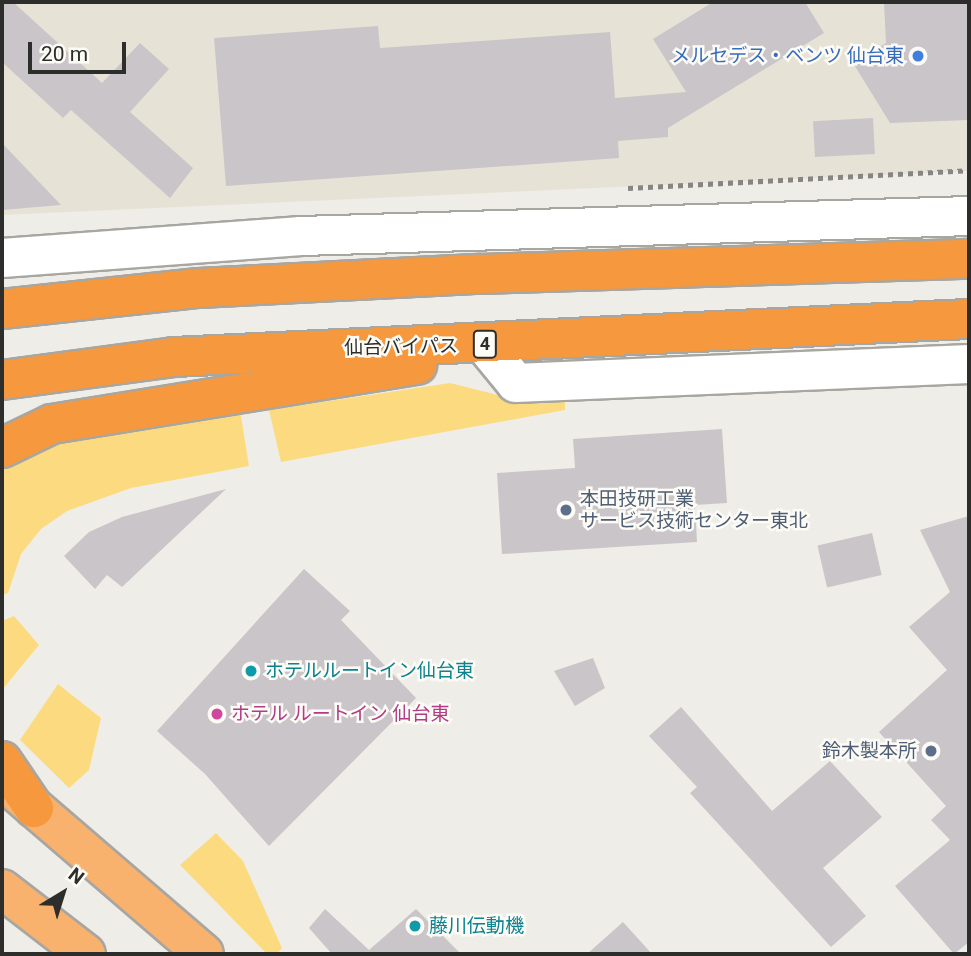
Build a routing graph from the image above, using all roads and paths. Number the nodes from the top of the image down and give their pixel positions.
1 (969, 216) edge
2 (2, 258) edge
3 (969, 260) edge
4 (2, 309) edge
5 (969, 318) edge
6 (476, 345) junction
7 (969, 364) edge
8 (2, 380) edge
9 (2, 448) edge
10 (2, 761) edge
11 (2, 780) edge
12 (34, 808) junction
13 (2, 889) edge
14 (70, 950) edge
15 (204, 954) edge

1 - 2 street
3 - 4 highway
5 - 6 highway, 仙台バイパス / 4
6 - 7 street
6 - 8 highway, 仙台バイパス / 4
6 - 9 highway
10 - 12 highway
11 - 12 main road
12 - 15 main road
13 - 14 main road

